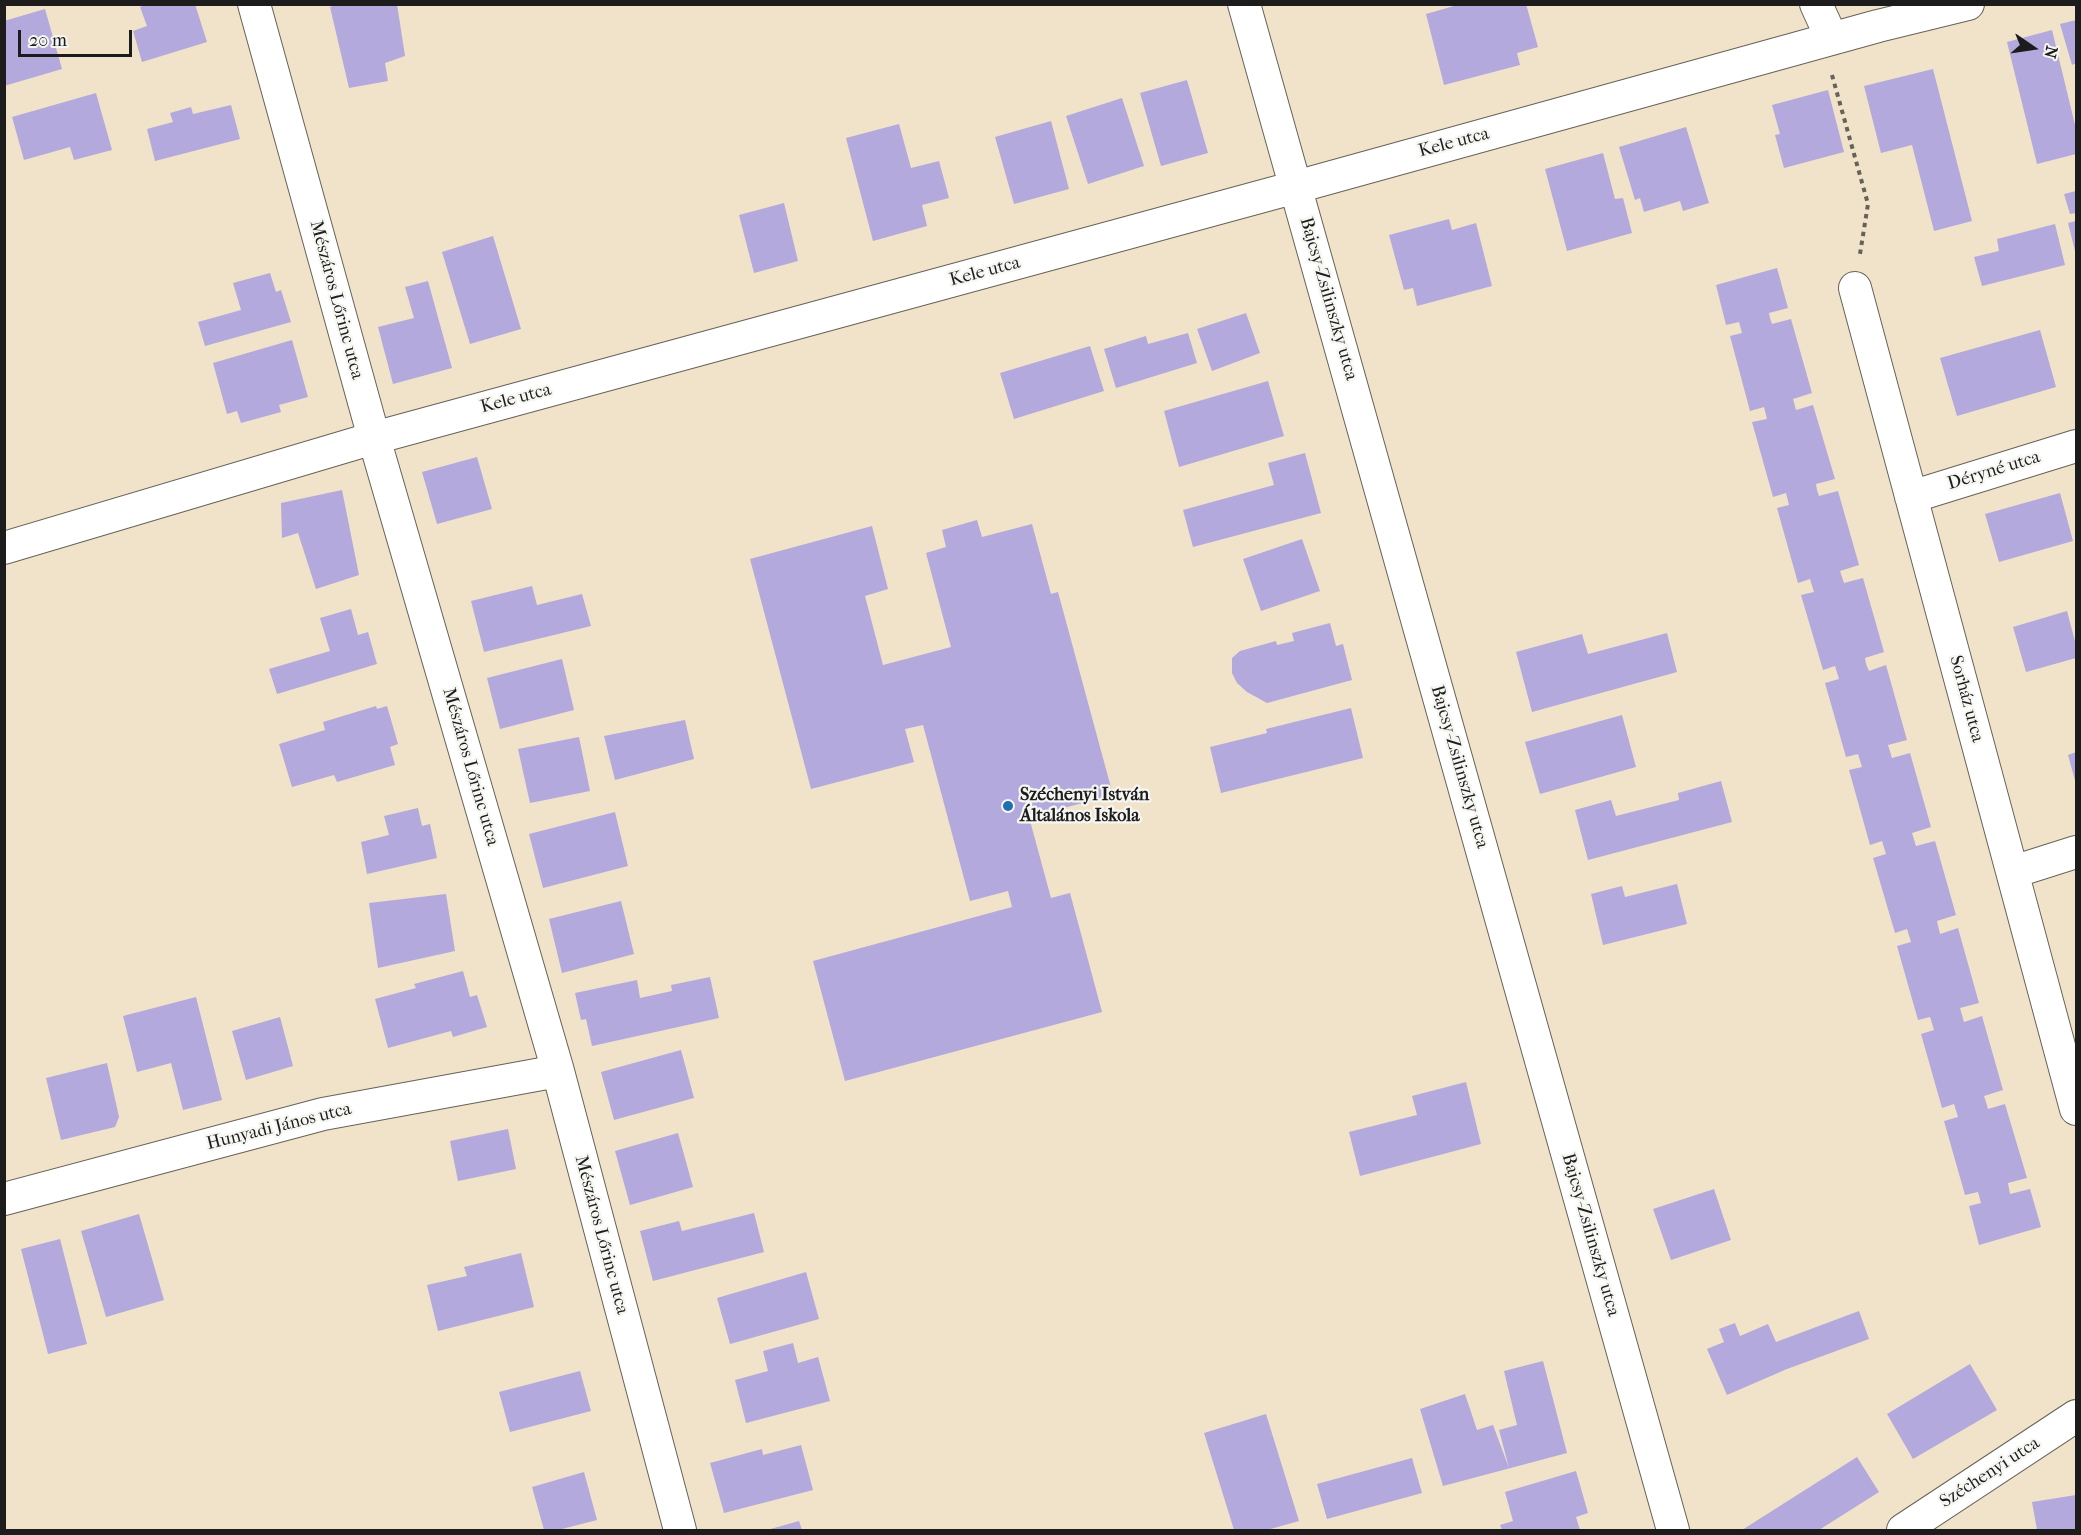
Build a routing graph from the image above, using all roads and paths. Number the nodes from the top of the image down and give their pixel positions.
1 (254, 4) edge
2 (1244, 4) edge
3 (1816, 4) edge
4 (1968, 4) edge
5 (1832, 39) junction
6 (1831, 71) dead end
7 (1296, 187) junction
8 (1855, 288) joint
9 (374, 438) junction
10 (2076, 446) edge
11 (1911, 496) junction
12 (4, 548) edge
13 (2076, 852) edge
14 (2013, 872) junction
15 (558, 1071) junction
16 (2076, 1109) edge
17 (4, 1199) edge
18 (2076, 1416) edge
19 (680, 1530) edge
20 (1673, 1530) edge
21 (1903, 1530) edge

1 - 9 street, Mészáros Lőrinc utca
2 - 7 street, Bajcsy-Zsilinszky utca
3 - 5 street
4 - 5 street, Kele utca
5 - 7 street, Kele utca
6 - 8 path
7 - 9 street, Kele utca
7 - 20 street, Bajcsy-Zsilinszky utca
8 - 11 street, Sorház utca
9 - 12 street, Kele utca
9 - 15 street, Mészáros Lőrinc utca
10 - 11 street, Déryné utca
11 - 14 street, Sorház utca
13 - 14 street
14 - 16 street, Sorház utca
15 - 17 street, Hunyadi János utca
15 - 19 street, Mészáros Lőrinc utca
18 - 21 street, Széchenyi utca

